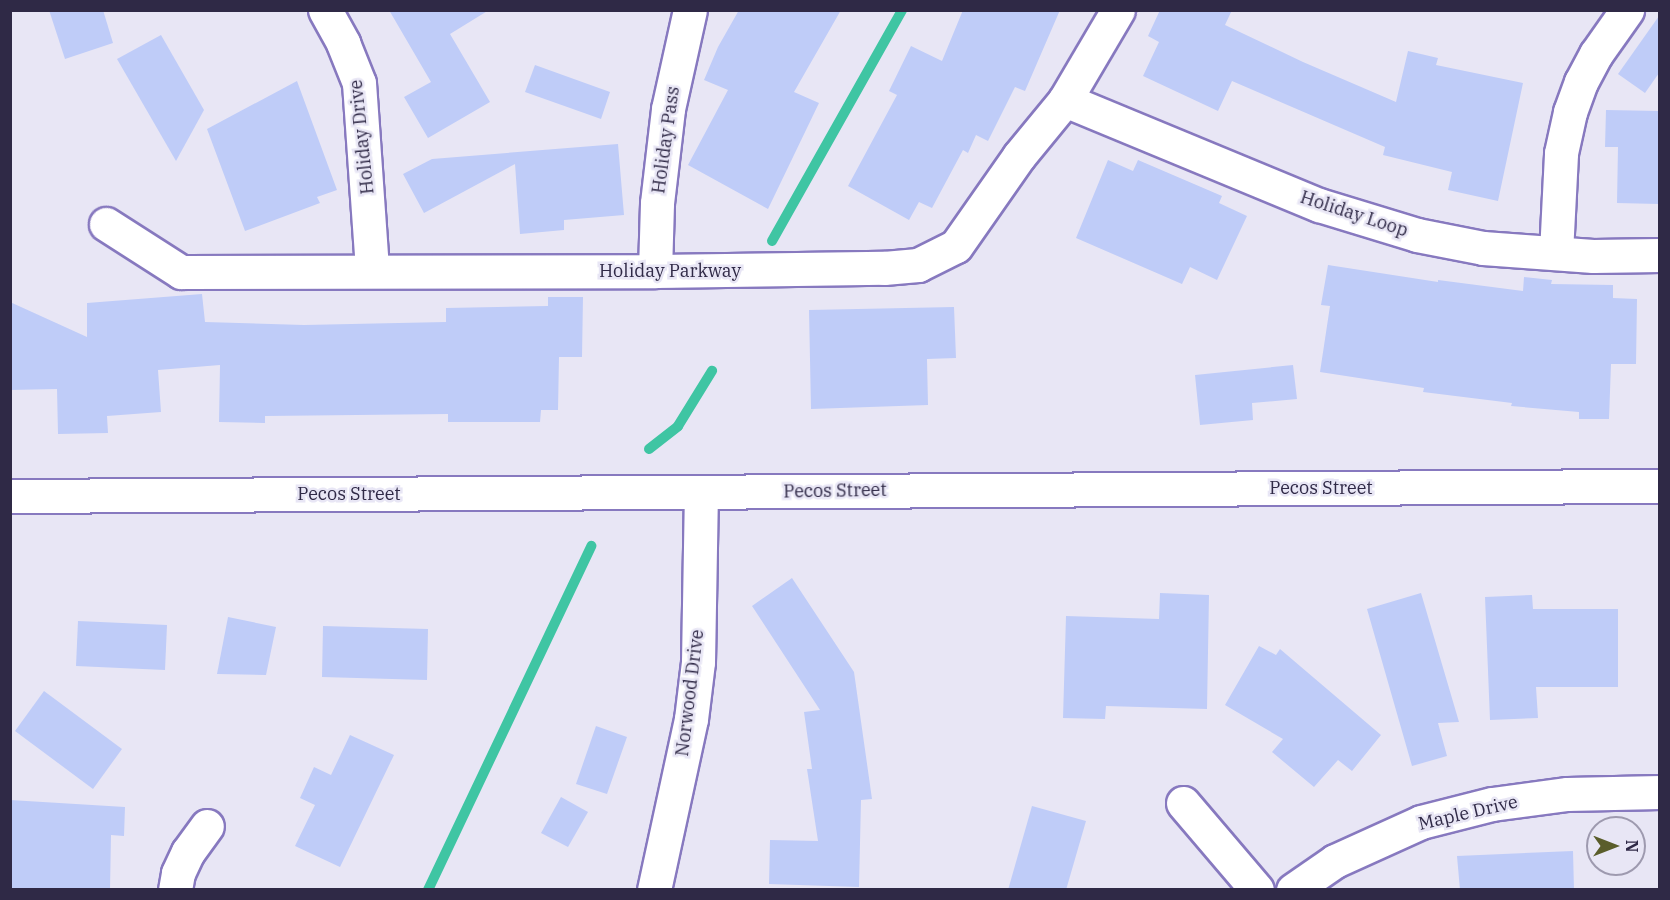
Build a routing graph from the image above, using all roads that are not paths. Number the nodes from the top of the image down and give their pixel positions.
1 (325, 10) edge
2 (690, 10) edge
3 (1118, 10) edge
4 (1627, 10) edge
5 (1065, 100) junction
6 (106, 224) dead end
7 (1556, 253) junction
8 (1659, 255) edge
9 (372, 271) junction
10 (655, 271) junction
11 (1659, 486) edge
12 (701, 493) junction
13 (10, 495) edge
14 (1659, 792) edge
15 (1183, 803) dead end
16 (207, 826) dead end
17 (175, 890) edge
18 (654, 890) edge
19 (1257, 890) edge
20 (1293, 890) edge

1 - 9 street, Holiday Drive
2 - 10 street, Holiday Pass
3 - 5 street, Holiday Parkway
4 - 7 street
5 - 7 street, Holiday Loop
5 - 10 street, Holiday Parkway
6 - 9 street, Holiday Parkway
7 - 8 street, Holiday Loop
9 - 10 street, Holiday Parkway
11 - 12 street, Pecos Street
12 - 13 street, Pecos Street
12 - 18 street, Norwood Drive
14 - 20 street, Maple Drive
15 - 19 street
16 - 17 street

